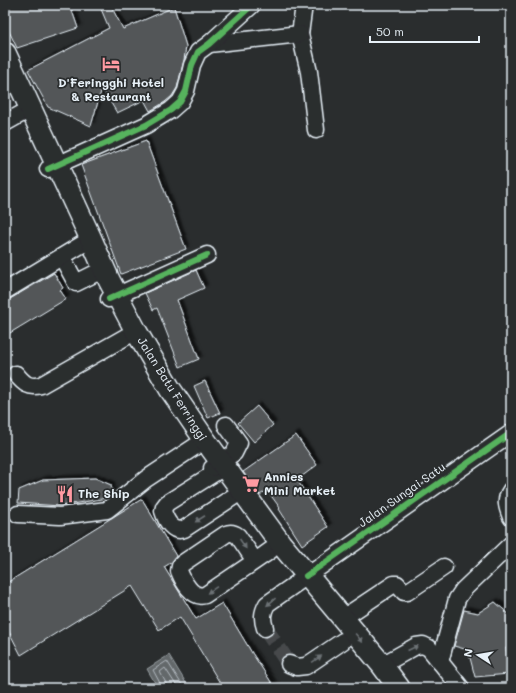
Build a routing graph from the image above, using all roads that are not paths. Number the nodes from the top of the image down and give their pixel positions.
1 (252, 5) edge
2 (304, 5) edge
3 (300, 34) junction
4 (210, 44) junction
5 (7, 67) edge
6 (27, 111) junction
7 (5, 123) edge
8 (316, 130) dead end
9 (52, 167) junction
10 (88, 241) junction
11 (208, 255) dead end
12 (62, 257) junction
13 (96, 273) junction
14 (5, 291) edge
15 (113, 297) junction
16 (132, 333) junction
17 (16, 374) dead end
18 (226, 425) dead end
19 (511, 433) edge
20 (200, 443) junction
21 (218, 467) junction
22 (511, 490) edge
23 (233, 497) junction
24 (18, 514) dead end
25 (511, 517) edge
26 (511, 544) edge
27 (263, 556) junction
28 (444, 567) dead end
29 (301, 580) junction
30 (342, 618) junction
31 (265, 628) tunnel mouth
32 (343, 641) junction
33 (440, 662) junction
34 (288, 664) dead end
35 (382, 665) junction
36 (390, 688) edge
37 (399, 688) edge
38 (461, 688) edge

1 - 4 street
2 - 3 street
3 - 4 street
3 - 8 street
4 - 9 street
5 - 6 main road, Jalan Batu Ferringgi
6 - 7 street
6 - 9 main road, Jalan Batu Ferringgi
9 - 10 main road, Jalan Batu Ferringgi
10 - 12 street
10 - 13 main road, Jalan Batu Ferringgi
10 - 15 main road, Jalan Batu Ferringgi
11 - 15 street
12 - 13 street
12 - 14 street
13 - 15 main road, Jalan Batu Ferringgi
15 - 16 main road, Jalan Batu Ferringgi
16 - 17 street
16 - 20 main road, Jalan Batu Ferringgi
18 - 21 street
19 - 29 street, Jalan Sungai Satu
20 - 21 main road, Jalan Batu Ferringgi
20 - 24 street
21 - 23 main road, Jalan Batu Ferringgi
23 -> 21 street
21 - 29 main road, Jalan Batu Ferringgi
22 - 25 street
23 - 27 main road, Jalan Batu Ferringgi
26 - 33 street
27 -> 27 street
27 - 29 main road, Jalan Batu Ferringgi
28 - 30 street
29 - 30 main road, Jalan Batu Ferringgi
29 -> 31 street, Jalan Sungai Satu
29 - 32 main road, Jalan Batu Ferringgi
30 -> 35 main road, Jalan Batu Ferringgi
34 -> 32 street
32 - 36 main road, Jalan Batu Ferringgi
35 -> 33 street
33 - 38 street
35 - 37 main road, Jalan Batu Ferringgi

